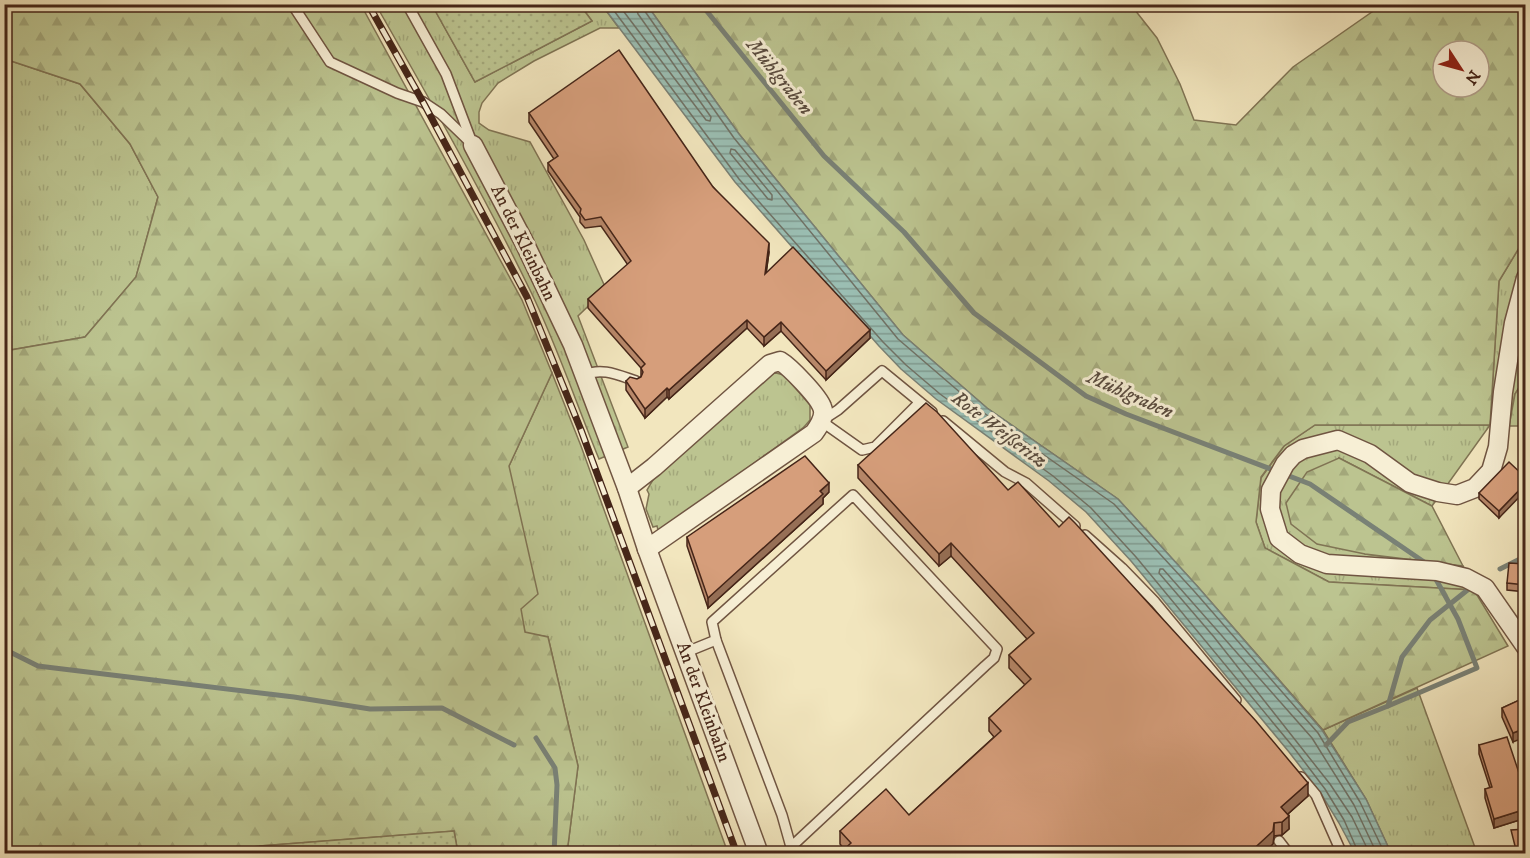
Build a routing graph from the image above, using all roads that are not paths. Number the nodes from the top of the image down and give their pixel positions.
1 (292, 4) edge
2 (407, 4) edge
3 (473, 145) junction
4 (1526, 278) edge
5 (584, 375) junction
6 (636, 381) edge
7 (920, 402) junction
8 (821, 421) junction
9 (627, 488) junction
10 (647, 549) junction
11 (716, 640) junction
12 (1526, 648) edge
13 (684, 652) junction
14 (1239, 703) edge
15 (1293, 768) edge
16 (1278, 842) dead end
17 (791, 847) junction
18 (759, 854) edge
19 (782, 854) edge
20 (1290, 854) edge
21 (1342, 854) edge

1 - 3 lane
2 - 3 lane, An der Kleinbahn
3 - 5 street, An der Kleinbahn
4 - 12 street
5 - 6 lane
5 - 9 street, An der Kleinbahn
7 - 8 lane
7 - 8 lane
7 - 14 lane
8 - 9 street
8 - 10 street
9 - 10 street, An der Kleinbahn
10 - 13 street, An der Kleinbahn
11 - 13 lane
11 - 17 lane
11 - 17 lane
13 - 18 street, An der Kleinbahn
15 - 21 lane
16 - 20 lane
17 - 19 lane

